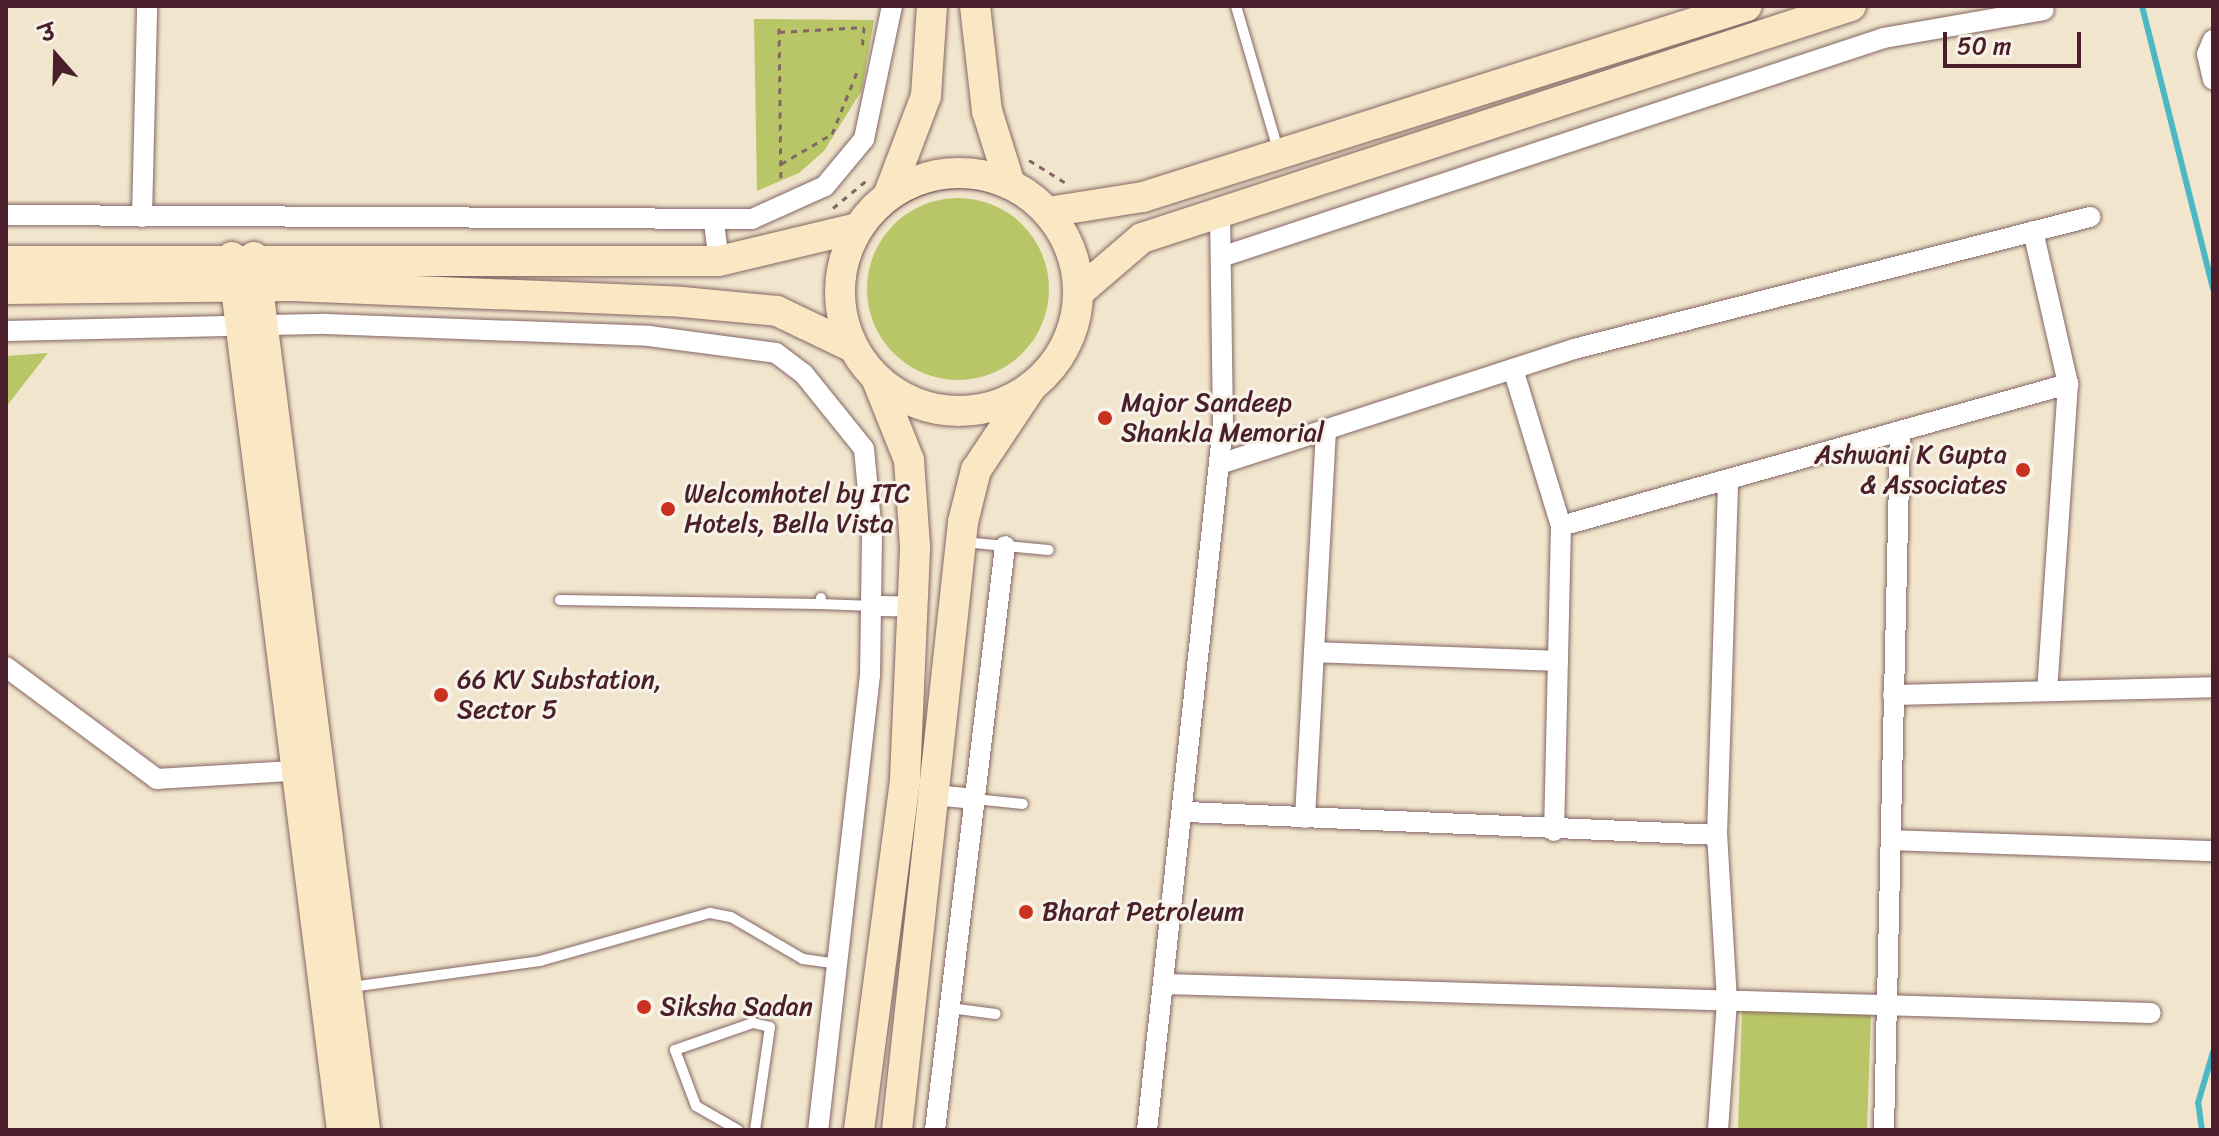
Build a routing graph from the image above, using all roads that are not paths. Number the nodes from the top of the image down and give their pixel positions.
1 (147, 6) edge
2 (892, 6) edge
3 (932, 6) edge
4 (975, 6) edge
5 (1236, 6) edge
6 (1747, 6) edge
7 (1851, 6) edge
8 (2044, 10) dead end
9 (2213, 40) edge
10 (2213, 79) edge
11 (1280, 156) junction
12 (1010, 184) junction
13 (888, 196) junction
14 (1220, 210) junction
15 (1048, 212) junction
16 (6, 215) edge
17 (142, 217) junction
18 (2090, 217) dead end
19 (714, 222) junction
20 (858, 228) junction
21 (2033, 231) junction
22 (1221, 257) junction
23 (6, 261) edge
24 (719, 261) junction
25 (245, 271) junction
26 (6, 289) edge
27 (1079, 292) junction
28 (513, 295) junction
29 (252, 325) junction
30 (510, 330) junction
31 (6, 331) edge
32 (852, 347) junction
33 (1513, 369) junction
34 (877, 380) junction
35 (2068, 384) junction
36 (1032, 386) junction
37 (1326, 430) junction
38 (1900, 435) junction
39 (1220, 464) junction
40 (1728, 479) junction
41 (1561, 526) junction
42 (961, 541) junction
43 (1005, 546) junction
44 (1049, 550) dead end
45 (560, 600) dead end
46 (873, 606) junction
47 (912, 607) junction
48 (1314, 652) junction
49 (1558, 661) junction
50 (6, 667) edge
51 (2213, 687) edge
52 (2047, 689) junction
53 (1893, 695) junction
54 (308, 770) junction
55 (934, 795) junction
56 (975, 799) junction
57 (1023, 804) dead end
58 (1187, 812) junction
59 (1305, 818) junction
60 (1554, 831) junction
61 (1717, 835) junction
62 (1891, 840) junction
63 (2213, 851) edge
64 (840, 965) junction
65 (1165, 984) junction
66 (347, 987) junction
67 (1727, 1001) junction
68 (950, 1008) junction
69 (1887, 1009) junction
70 (2151, 1013) dead end
71 (996, 1014) dead end
72 (342, 1130) edge
73 (365, 1130) edge
74 (738, 1130) edge
75 (755, 1130) edge
76 (818, 1130) edge
77 (859, 1130) edge
78 (897, 1130) edge
79 (935, 1130) edge
80 (1147, 1130) edge
81 (1718, 1130) edge
82 (1884, 1130) edge

1 - 17 street
2 - 19 street
3 - 13 street
4 - 12 street
5 - 11 lane
6 - 11 street
7 - 14 street
8 - 22 street
9 - 10 street
11 - 15 street
12 - 13 street
12 - 15 street
13 - 20 street
14 - 22 street
14 - 27 street
15 - 27 street
16 - 17 street
17 - 19 street
18 - 21 street
19 - 24 street
20 - 24 street
20 - 32 street
21 - 33 street
21 - 35 street
22 - 39 street
23 - 25 street
24 - 25 street
25 - 26 street
25 - 28 street
25 - 29 street
27 - 36 street
28 - 30 street
28 - 32 street
29 - 30 street
29 - 31 street
29 - 54 street
30 - 46 street
32 - 34 street
33 - 37 street
33 - 41 street
34 - 36 street
34 - 47 street
35 - 38 street
35 - 52 street
36 - 42 street
37 - 39 street
37 - 48 street
38 - 40 street
38 - 53 street
39 - 58 street
40 - 41 street
40 - 61 street
41 - 49 street
42 - 43 lane
42 - 55 street
43 - 44 lane
43 - 56 street
45 - 46 lane
46 - 47 street
46 - 64 street
47 - 77 street
48 - 49 street
48 - 59 street
49 - 60 street
50 - 54 street
51 - 52 street
52 - 53 street
53 - 62 street
54 - 66 street
54 - 72 street
55 - 56 street
55 - 78 street
56 - 57 lane
56 - 68 street
58 - 59 street
58 - 65 street
59 - 60 street
60 - 61 street
61 - 67 street
62 - 63 street
62 - 69 street
64 - 66 lane
64 - 76 street
65 - 67 street
65 - 80 street
66 - 73 street
67 - 69 street
67 - 81 street
68 - 71 lane
68 - 79 street
69 - 70 street
69 - 82 street
74 - 75 lane

